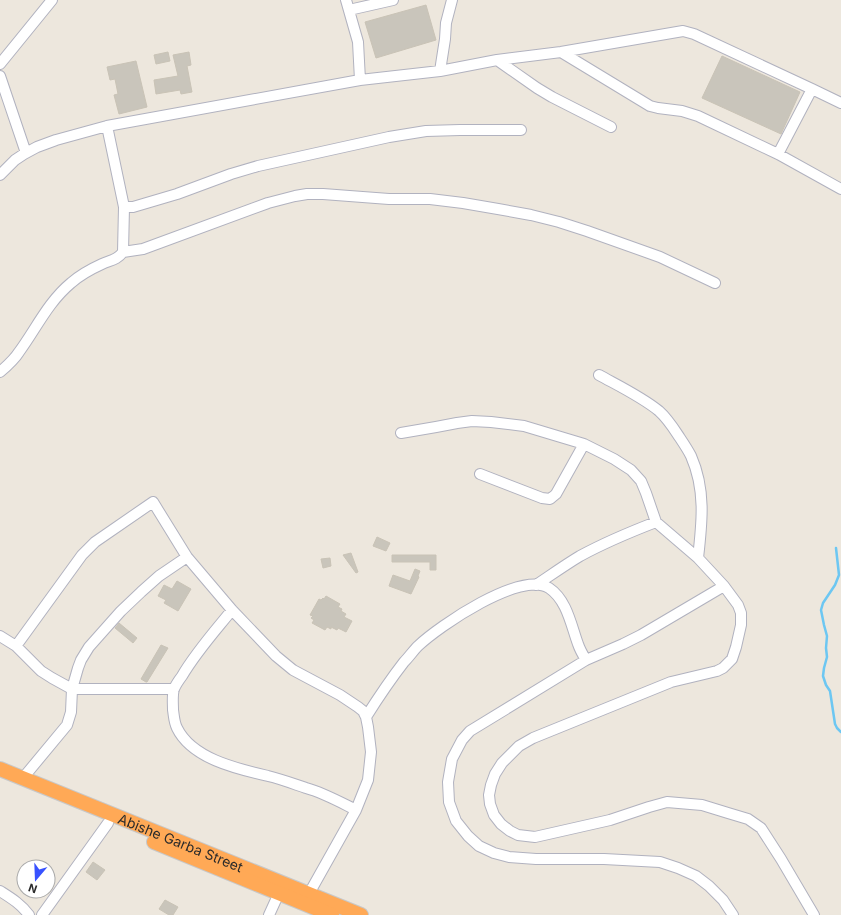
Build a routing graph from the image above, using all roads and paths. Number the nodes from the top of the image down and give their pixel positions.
1 (52, 0) edge
2 (346, 0) edge
3 (393, 0) edge
4 (452, 0) edge
5 (349, 10) junction
6 (561, 52) junction
7 (497, 60) junction
8 (0, 64) edge
9 (440, 71) junction
10 (0, 76) edge
11 (360, 80) junction
12 (812, 88) junction
13 (841, 103) edge
14 (107, 126) junction
15 (612, 126) dead end
16 (521, 130) dead end
17 (26, 153) junction
18 (778, 154) junction
19 (0, 175) edge
20 (841, 189) edge
21 (124, 207) junction
22 (123, 252) junction
23 (715, 282) dead end
24 (0, 372) edge
25 (599, 375) dead end
26 (401, 433) dead end
27 (584, 444) junction
28 (480, 474) dead end
29 (656, 522) junction
30 (187, 557) junction
31 (698, 558) junction
32 (536, 584) junction
33 (724, 586) junction
34 (232, 610) junction
35 (0, 636) edge
36 (16, 646) junction
37 (586, 660) junction
38 (72, 689) junction
39 (174, 689) junction
40 (366, 717) junction
41 (0, 769) edge
42 (22, 778) junction
43 (0, 779) edge
44 (356, 810) junction
45 (108, 823) junction
46 (0, 892) edge
47 (279, 893) junction
48 (306, 899) junction
49 (29, 915) edge
50 (42, 915) edge
51 (270, 915) edge
52 (332, 915) edge
53 (361, 915) edge
54 (733, 915) edge
55 (814, 915) edge

1 - 8 street
2 - 5 street
3 - 5 street
4 - 9 street
5 - 11 street
6 - 7 street
6 - 12 street
6 - 18 street
7 - 9 street
7 - 15 street
9 - 11 street
10 - 17 street
11 - 14 street
12 - 13 street
12 - 18 street
14 - 17 street
14 - 21 street
16 - 21 street
17 - 19 street
18 - 20 street
21 - 22 street
22 - 23 street
22 - 24 street
25 - 31 street
26 - 27 street
27 - 28 street
27 - 29 street
29 - 31 street
29 - 32 street
30 - 34 street
30 - 36 street
30 - 38 street
31 - 33 street
32 - 37 street
32 - 40 street
33 - 37 street
33 - 55 street
34 - 39 street
34 - 40 street
35 - 36 street
36 - 38 street
37 - 54 street
38 - 39 street
38 - 42 street
39 - 44 street
40 - 44 street
41 - 42 highway, Abishe Garba Street
42 - 48 highway, Abishe Garba Street
43 - 45 highway, Abishe Garba Street
44 - 48 street
45 - 47 highway, Abishe Garba Street
45 - 50 street
46 - 49 street
47 - 48 highway, Abishe Garba Street
47 - 51 street
48 - 52 highway, Abishe Garba Street
48 - 53 highway, Abishe Garba Street

